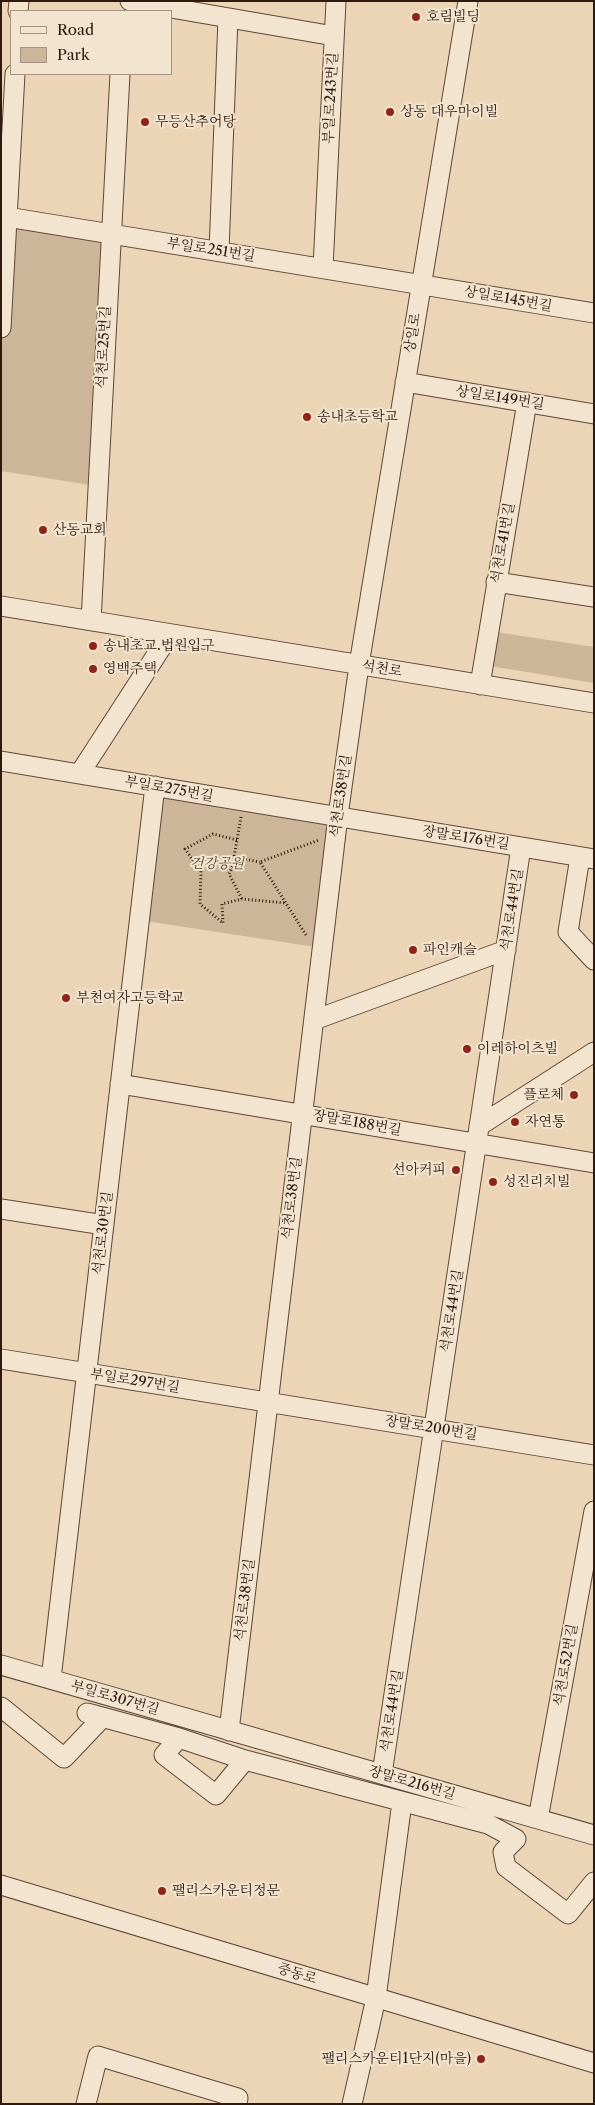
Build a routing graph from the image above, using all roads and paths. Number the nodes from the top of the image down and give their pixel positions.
1 (130, 1) edge
2 (336, 1) edge
3 (468, 1) edge
4 (228, 18) junction
5 (334, 36) junction
6 (15, 75) edge
7 (120, 75) edge
8 (4, 216) edge
9 (110, 234) junction
10 (219, 251) junction
11 (323, 268) junction
12 (422, 284) junction
13 (594, 313) edge
14 (1, 328) edge
15 (405, 382) junction
16 (527, 402) junction
17 (594, 414) edge
18 (496, 582) junction
19 (594, 597) edge
20 (1, 606) edge
21 (91, 621) junction
22 (170, 634) junction
23 (359, 665) junction
24 (480, 685) junction
25 (594, 704) edge
26 (1, 761) edge
27 (80, 773) junction
28 (155, 786) junction
29 (244, 801) junction
30 (337, 825) junction
31 (237, 840) junction
32 (521, 847) junction
33 (237, 857) junction
34 (587, 858) edge
35 (260, 862) junction
36 (242, 899) junction
37 (286, 903) junction
38 (309, 939) dead end
39 (506, 950) junction
40 (594, 960) edge
41 (314, 1020) junction
42 (594, 1052) edge
43 (120, 1084) junction
44 (302, 1114) junction
45 (478, 1134) junction
46 (594, 1163) edge
47 (1, 1209) edge
48 (104, 1225) junction
49 (1, 1359) edge
50 (86, 1373) junction
51 (268, 1402) junction
52 (434, 1429) junction
53 (594, 1455) edge
54 (594, 1511) edge
55 (1, 1665) edge
56 (51, 1679) junction
57 (1, 1707) edge
58 (229, 1731) junction
59 (179, 1738) junction
60 (246, 1760) junction
61 (382, 1774) junction
62 (402, 1802) junction
63 (538, 1819) junction
64 (594, 1835) edge
65 (594, 1882) edge
66 (1, 1885) edge
67 (376, 1998) junction
68 (594, 2063) edge
69 (86, 2104) edge
70 (237, 2104) edge
71 (352, 2104) edge

1 - 4 street, 부일로243번길
2 - 5 street
3 - 12 street, 상일로
4 - 5 street, 부일로243번길
4 - 10 street
5 - 11 street, 부일로243번길
6 - 8 street
7 - 9 street, 석천로25번길
8 - 9 street, 부일로251번길
8 - 14 street
9 - 10 street, 부일로251번길
9 - 21 street, 석천로25번길
10 - 11 street, 부일로251번길
11 - 12 street, 부일로251번길
12 - 13 street, 상일로145번길
12 - 15 street, 상일로
15 - 16 street, 상일로149번길
15 - 23 street, 상일로
16 - 17 street, 상일로149번길
16 - 18 street, 석천로41번길
18 - 19 street
18 - 24 street, 석천로41번길
20 - 21 street, 석천로
21 - 22 street, 석천로
22 - 23 street, 석천로
22 - 27 street
23 - 24 street, 석천로
23 - 30 street, 석천로38번길
24 - 25 street, 석천로
26 - 27 street, 부일로275번길
27 - 28 street, 부일로275번길
28 - 29 street, 부일로275번길
28 - 43 street, 석천로30번길
29 - 30 street, 부일로275번길
29 - 31 path
30 - 32 street, 장말로176번길
30 - 35 path
30 - 41 street, 석천로38번길
31 - 33 path
31 - 36 path
32 - 34 street, 장말로176번길
32 - 39 street, 석천로44번길
33 - 35 path
33 - 36 path
34 - 40 street
35 - 37 path
36 - 37 path
37 - 38 path
39 - 41 street
39 - 45 street, 석천로44번길
41 - 44 street, 석천로38번길
42 - 45 street
43 - 44 street, 장말로188번길
43 - 48 street, 석천로30번길
44 - 45 street, 장말로188번길
44 - 51 street, 석천로38번길
45 - 46 street, 장말로188번길
45 - 52 street, 석천로44번길
47 - 48 street
48 - 50 street, 석천로30번길
49 - 50 street, 부일로297번길
50 - 51 street, 부일로297번길
50 - 56 street, 석천로30번길
51 - 52 street, 장말로200번길
51 - 58 street, 석천로38번길
52 - 53 street, 장말로200번길
52 - 61 street, 석천로44번길
54 - 63 street, 석천로52번길
55 - 56 street, 부일로307번길
56 - 58 street, 부일로307번길
57 - 59 street
58 - 61 street, 장말로216번길
59 - 60 street
59 - 60 street
60 - 62 street
61 - 63 street, 장말로216번길
62 - 65 street
62 - 67 street
63 - 64 street, 장말로216번길
66 - 67 street, 중동로
67 - 68 street, 중동로
67 - 71 street
69 - 70 street

